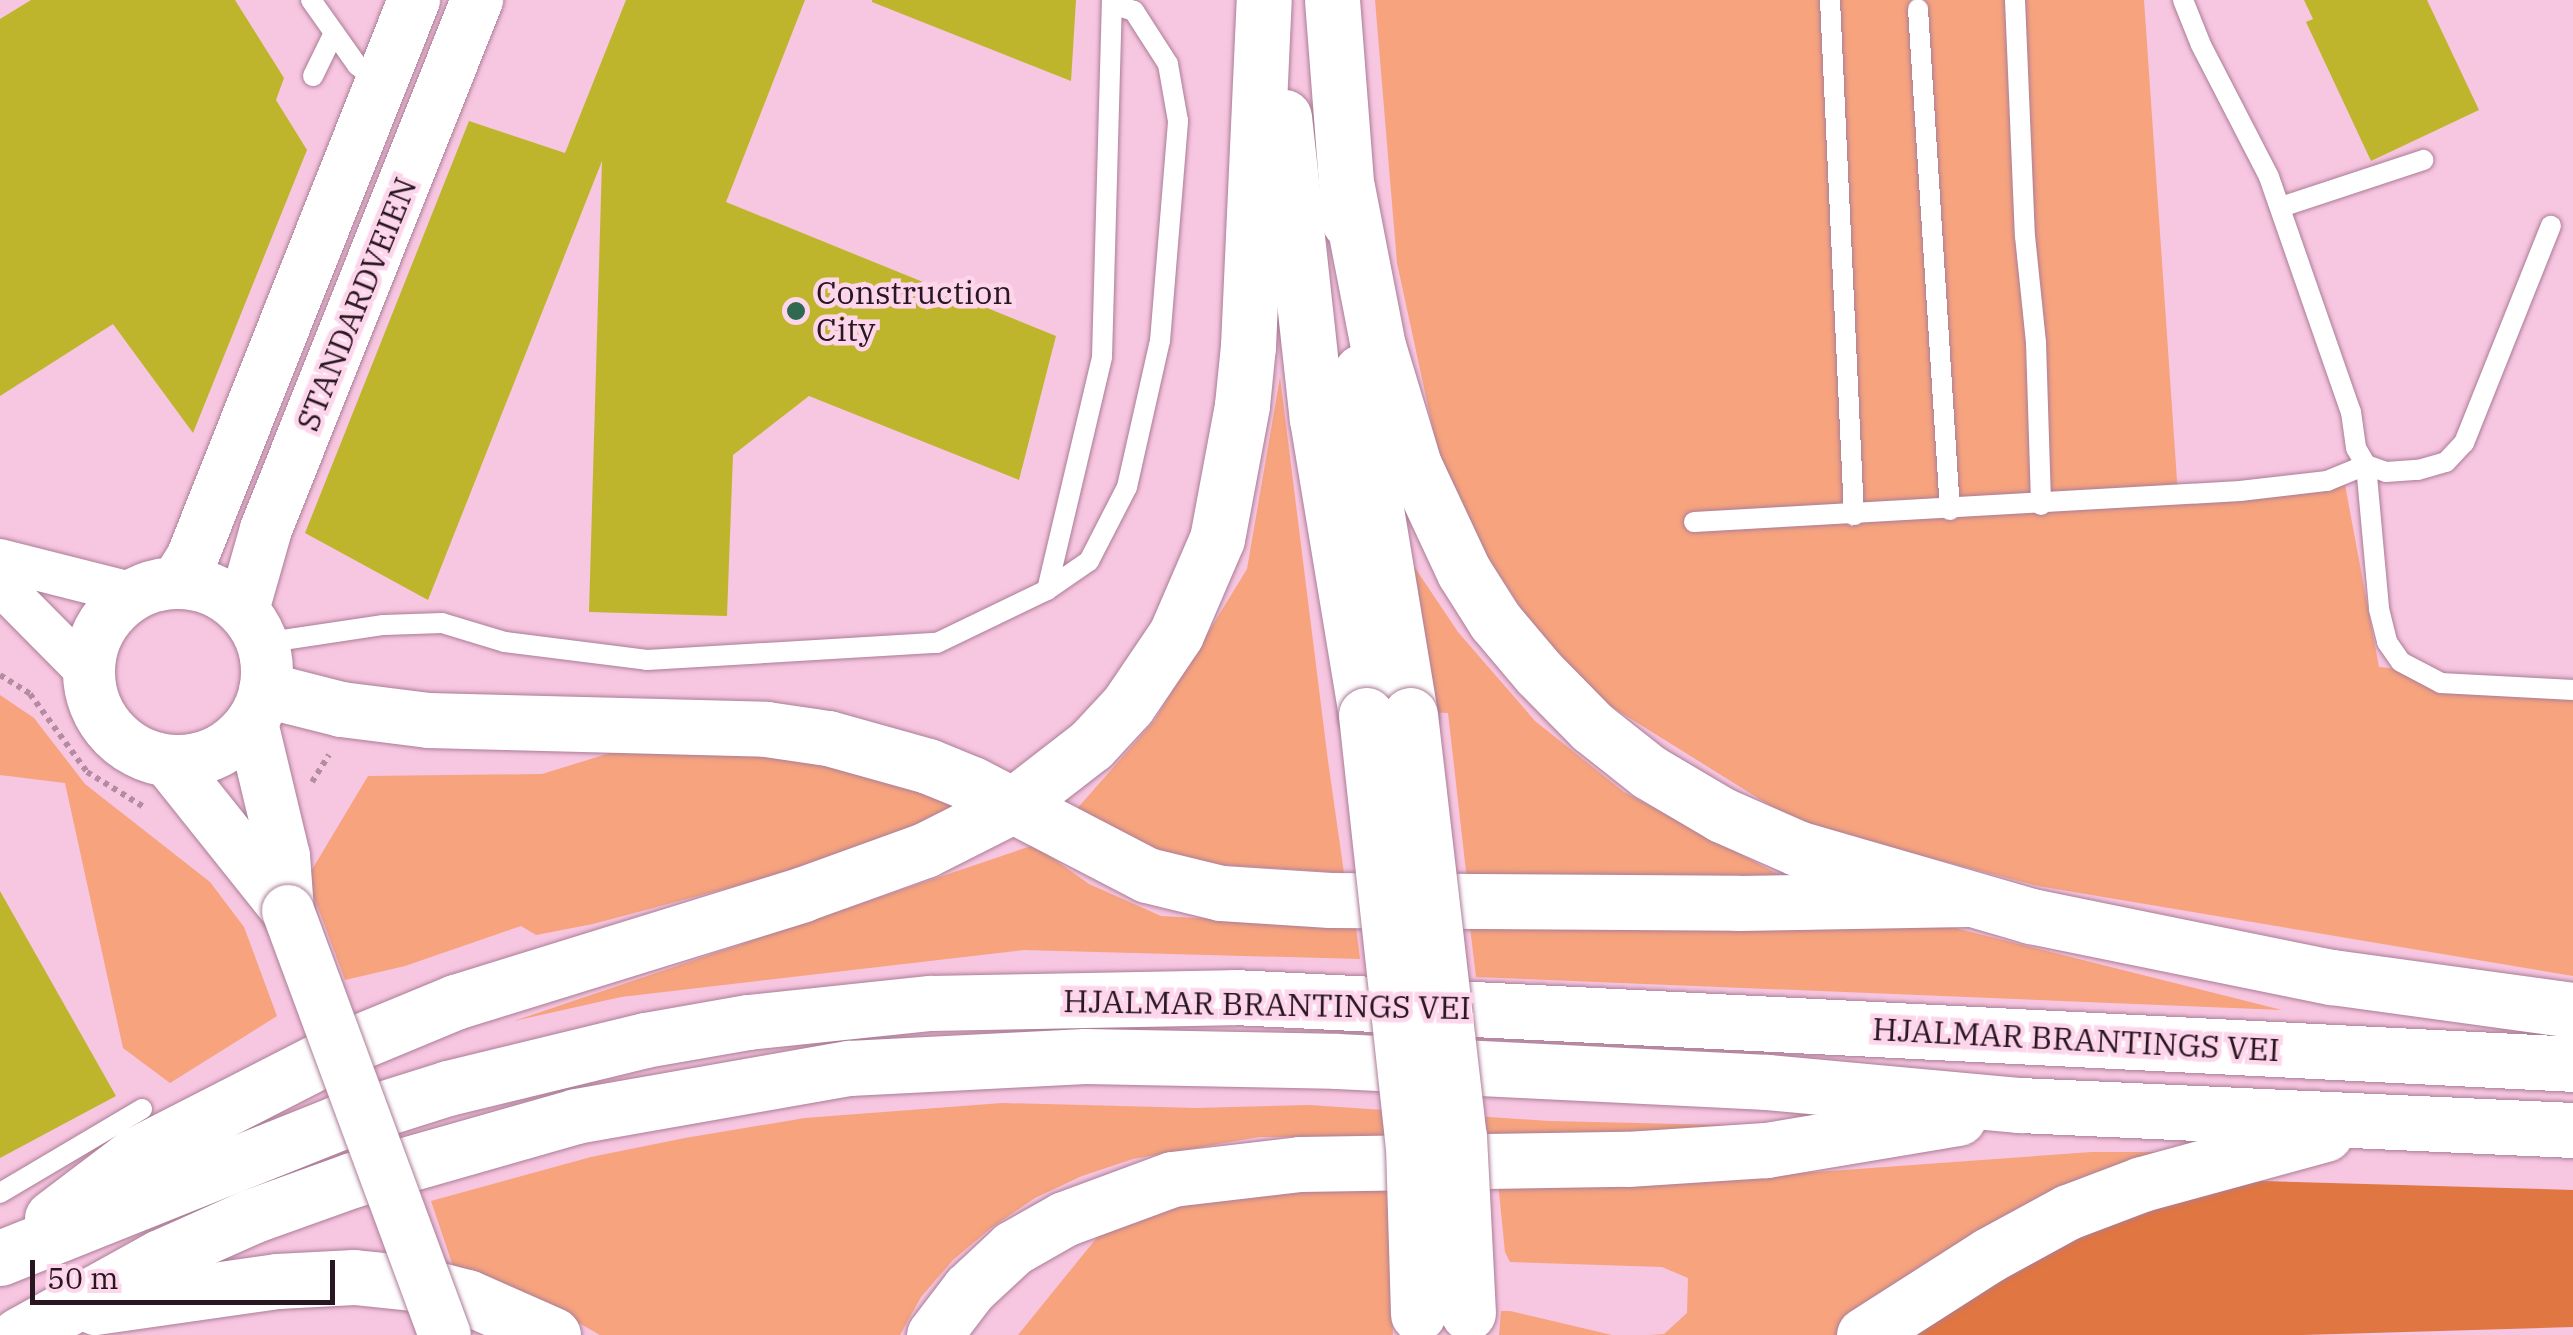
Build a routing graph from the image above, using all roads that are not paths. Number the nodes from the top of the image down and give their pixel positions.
1 (310, 0) edge
2 (414, 0) edge
3 (477, 0) edge
4 (1265, 0) edge
5 (1332, 0) edge
6 (1830, 0) edge
7 (2014, 0) edge
8 (2183, 0) edge
9 (1112, 2) edge
10 (1918, 9) dead end
11 (334, 33) junction
12 (313, 76) dead end
13 (381, 84) junction
14 (2423, 160) dead end
15 (1347, 187) junction
16 (2280, 207) junction
17 (2551, 226) dead end
18 (2366, 464) junction
19 (2040, 505) junction
20 (1950, 510) junction
21 (1854, 515) junction
22 (1694, 522) dead end
23 (0, 560) edge
24 (0, 584) edge
25 (156, 588) junction
26 (1046, 590) junction
27 (256, 667) junction
28 (88, 673) junction
29 (2573, 690) edge
30 (1388, 715) junction
31 (169, 762) junction
32 (1012, 806) junction
33 (1966, 899) junction
34 (288, 910) junction
35 (2573, 1010) edge
36 (2573, 1064) edge
37 (2020, 1105) junction
38 (142, 1109) dead end
39 (2371, 1122) junction
40 (2573, 1130) edge
41 (0, 1192) edge
42 (2, 1256) edge
43 (41, 1323) edge
44 (1443, 1324) edge
45 (445, 1335) edge
46 (553, 1335) edge
47 (934, 1335) edge
48 (1864, 1335) edge

1 - 11 lane
2 - 13 street, STANDARDVEIEN
3 - 27 street, STANDARDVEIEN
4 - 30 highway
4 - 32 highway
5 - 15 highway
6 - 21 lane
7 - 19 lane
8 - 16 lane
9 - 26 lane
9 - 26 lane
10 - 20 lane
11 - 12 lane
11 - 13 lane
13 - 25 street, STANDARDVEIEN
14 - 16 lane
15 - 30 highway
15 - 33 highway
16 - 18 lane
17 - 18 lane
18 - 19 lane
18 - 29 lane
19 - 20 lane
20 - 21 lane
21 - 22 lane
23 - 25 street
24 - 28 street
25 - 27 street
25 - 28 street
26 - 27 lane
27 - 31 street
27 - 32 highway
27 - 34 street
28 - 31 street
30 - 44 highway, bridge
31 - 34 street
32 - 33 highway
32 - 42 highway
33 - 35 highway
34 - 45 street, bridge
36 - 42 highway, HJALMAR BRANTINGS VEI
37 - 39 highway, HJALMAR BRANTINGS VEI
37 - 43 highway, HJALMAR BRANTINGS VEI
37 - 47 highway
38 - 41 lane
39 - 40 highway, HJALMAR BRANTINGS VEI
39 - 48 highway
43 - 46 highway

